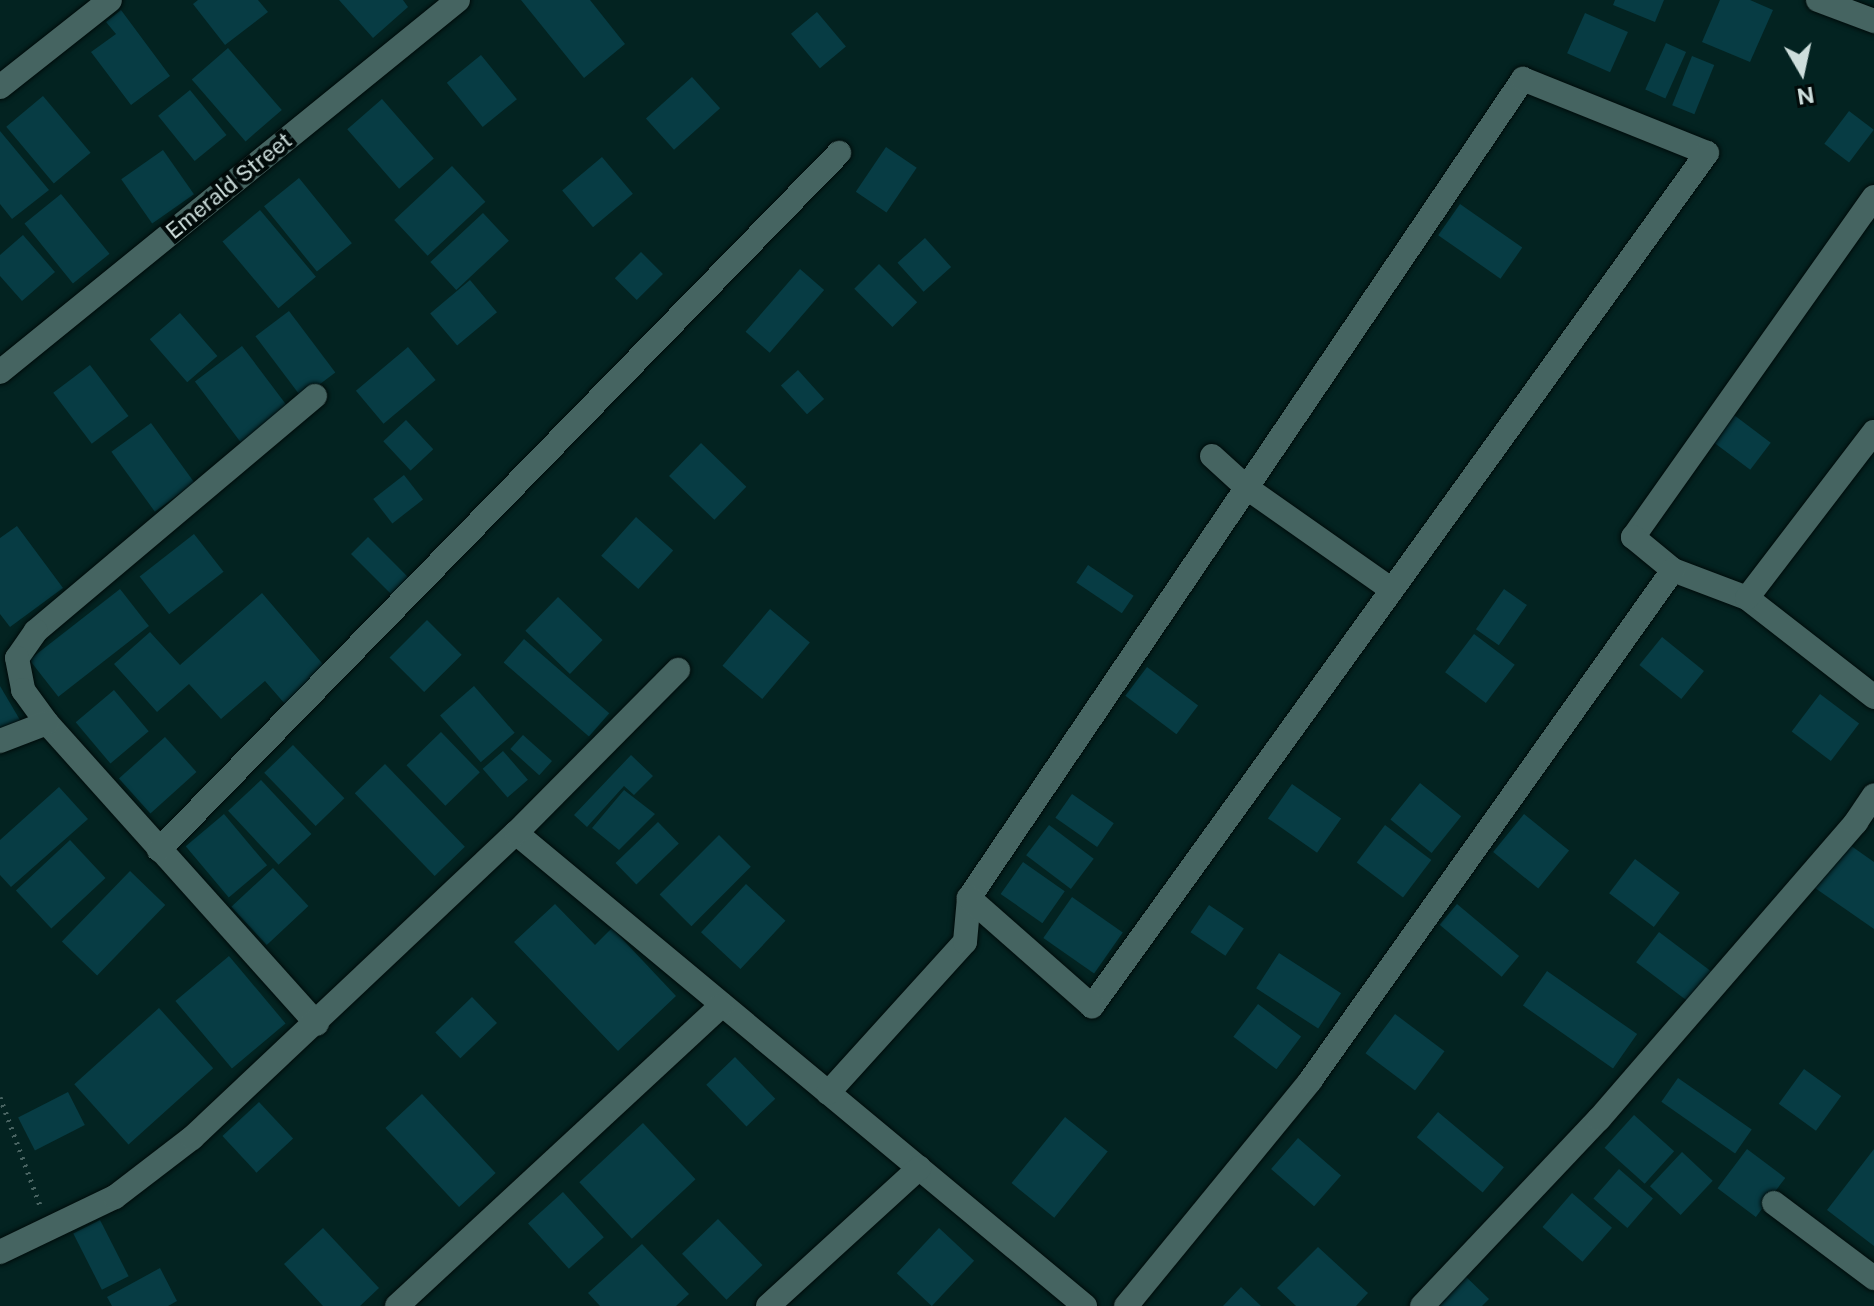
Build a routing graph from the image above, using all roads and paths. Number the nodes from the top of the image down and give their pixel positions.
1 (110, 0) edge
2 (458, 0) edge
3 (1818, 0) edge
4 (1874, 21) edge
5 (0, 87) edge
6 (839, 153) dead end
7 (1874, 197) edge
8 (0, 372) edge
9 (315, 396) dead end
10 (1874, 432) edge
11 (1212, 456) dead end
12 (1247, 488) junction
13 (1673, 570) junction
14 (1392, 590) junction
15 (1747, 598) junction
16 (678, 670) dead end
17 (1870, 685) edge
18 (47, 723) junction
19 (0, 741) edge
20 (1874, 795) edge
21 (1865, 829) edge
22 (516, 833) junction
23 (159, 850) junction
24 (969, 898) junction
25 (722, 1005) junction
26 (317, 1024) junction
27 (828, 1093) junction
28 (0, 1097) edge
29 (919, 1168) junction
30 (1774, 1203) dead end
31 (49, 1229) junction
32 (0, 1252) edge
33 (1874, 1278) edge
34 (397, 1306) edge
35 (768, 1306) edge
36 (1085, 1306) edge
37 (1126, 1306) edge
38 (1422, 1306) edge

1 - 5 street
2 - 8 street, Emerald Street
3 - 4 street
6 - 23 street
7 - 13 street
9 - 18 street
10 - 15 street
11 - 12 street
12 - 14 street
12 - 14 street
12 - 24 street
13 - 15 street
13 - 37 street
14 - 24 street
15 - 17 street
16 - 22 street
18 - 19 street
18 - 23 street
20 - 21 street
21 - 38 street
22 - 25 street
22 - 26 street
23 - 26 street
24 - 27 street
25 - 27 street
25 - 34 street
26 - 31 street
27 - 29 street
28 - 31 path
29 - 35 street
29 - 36 street
30 - 33 street
31 - 32 street

